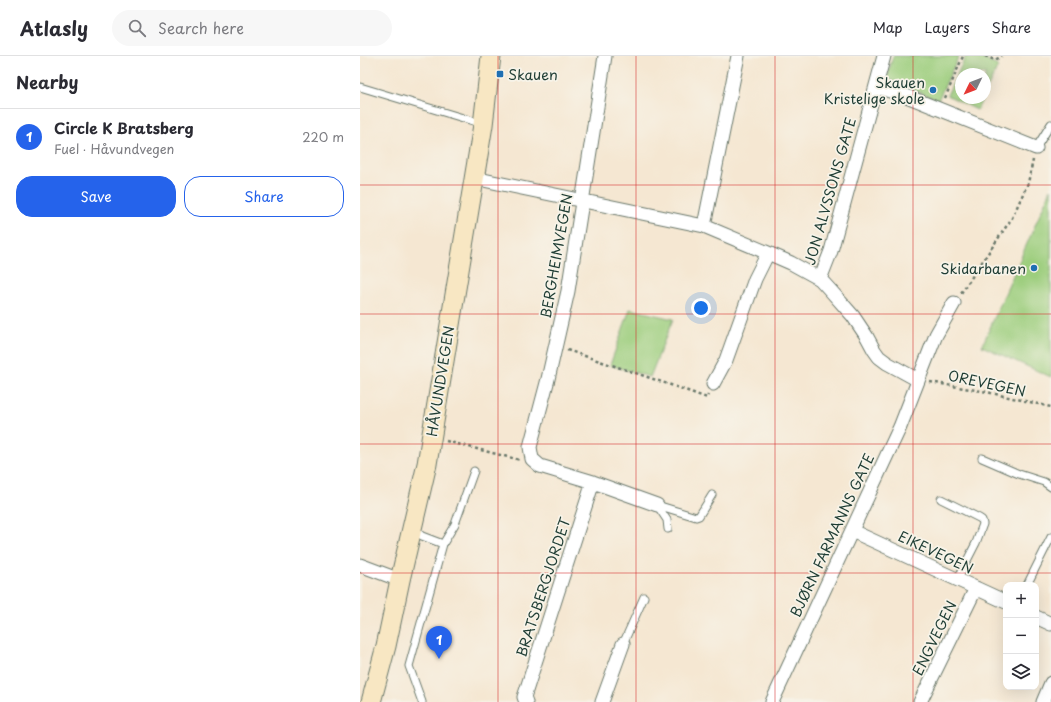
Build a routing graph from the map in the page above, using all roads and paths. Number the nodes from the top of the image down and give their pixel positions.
1 (491, 56) edge
2 (605, 56) edge
3 (738, 56) edge
4 (884, 56) edge
5 (963, 56) edge
6 (985, 56) edge
7 (1002, 56) edge
8 (360, 87) edge
9 (876, 87) junction
10 (940, 109) junction
11 (483, 124) junction
12 (1051, 124) edge
13 (1036, 148) junction
14 (474, 178) junction
15 (582, 200) junction
16 (704, 226) junction
17 (768, 253) junction
18 (820, 279) junction
19 (954, 303) joint
20 (556, 346) junction
21 (918, 380) junction
22 (713, 384) joint
23 (1051, 407) edge
24 (444, 441) dead end
25 (982, 458) dead end
26 (532, 459) junction
27 (474, 471) dead end
28 (593, 482) junction
29 (1051, 486) edge
30 (712, 495) dead end
31 (941, 499) dead end
32 (657, 505) junction
33 (412, 527) junction
34 (668, 529) dead end
35 (852, 531) junction
36 (1051, 537) edge
37 (444, 544) junction
38 (360, 565) edge
39 (400, 580) junction
40 (957, 580) junction
41 (1029, 582) edge
42 (976, 588) junction
43 (644, 598) dead end
44 (1003, 601) edge
45 (1038, 618) edge
46 (1051, 624) edge
47 (623, 644) joint
48 (1051, 683) edge
49 (371, 702) edge
50 (422, 702) edge
51 (525, 702) edge
52 (602, 702) edge
53 (772, 702) edge
54 (920, 702) edge
55 (1043, 702) edge

1 - 11 main road, HÅVUNDVEGEN
2 - 15 street, BERGHEIMVEGEN
3 - 16 street
4 - 9 street, JON ALVSSONS GATE
5 - 10 path
6 - 7 path
8 - 11 lane
9 - 10 street
9 - 18 street, JON ALVSSONS GATE
10 - 13 street
11 - 14 main road, HÅVUNDVEGEN
12 - 13 lane
13 - 19 path
14 - 15 street
14 - 33 main road, HÅVUNDVEGEN
15 - 16 street
15 - 20 street, BERGHEIMVEGEN
16 - 17 street
17 - 18 street
17 - 22 street
18 - 21 street
19 - 21 street, BJØRN FARMANNS GATE
20 - 22 path
20 - 26 street, BERGHEIMVEGEN
21 - 23 path, OREVEGEN
21 - 35 street, BJØRN FARMANNS GATE
24 - 26 path
25 - 29 lane
26 - 28 street
27 - 37 lane
28 - 32 street
28 - 51 street, BRATSBERGJORDET
30 - 32 lane
31 - 40 lane
32 - 34 lane
33 - 37 lane
33 - 39 main road, HÅVUNDVEGEN
35 - 40 street, EIKEVEGEN
35 - 53 street, BJØRN FARMANNS GATE
36 - 41 lane
37 - 50 lane
38 - 39 street
39 - 49 main road, HÅVUNDVEGEN
40 - 42 street, EIKEVEGEN
42 - 44 street, EIKEVEGEN
42 - 54 street, ENGVEGEN
43 - 47 lane
45 - 46 street
47 - 52 street
48 - 55 street

